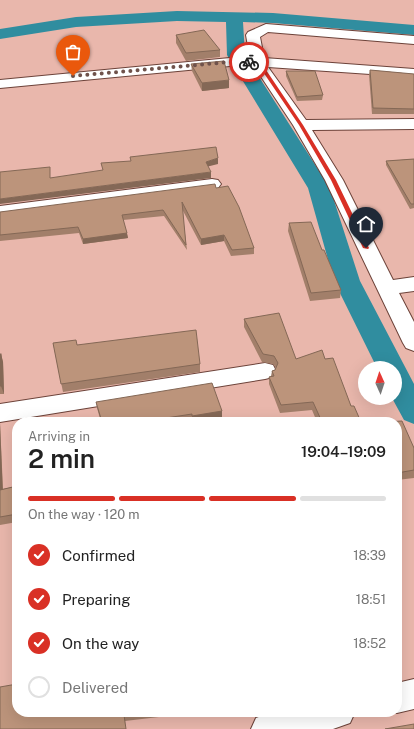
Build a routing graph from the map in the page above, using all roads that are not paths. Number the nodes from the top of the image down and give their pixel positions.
1 (414, 40) edge
2 (254, 62) junction
3 (414, 73) edge
4 (0, 84) edge
5 (414, 124) edge
6 (301, 125) junction
7 (212, 184) edge
8 (0, 211) edge
9 (414, 284) edge
10 (386, 288) junction
11 (414, 343) edge
12 (265, 371) dead end
13 (0, 413) edge
14 (414, 694) edge
15 (402, 697) edge
16 (318, 717) edge
17 (267, 729) edge

1 - 2 street
2 - 3 street
2 - 4 street
2 - 6 street
5 - 6 street
6 - 10 street
7 - 8 street
9 - 10 street
10 - 11 street
12 - 13 street
14 - 15 street
16 - 17 street

